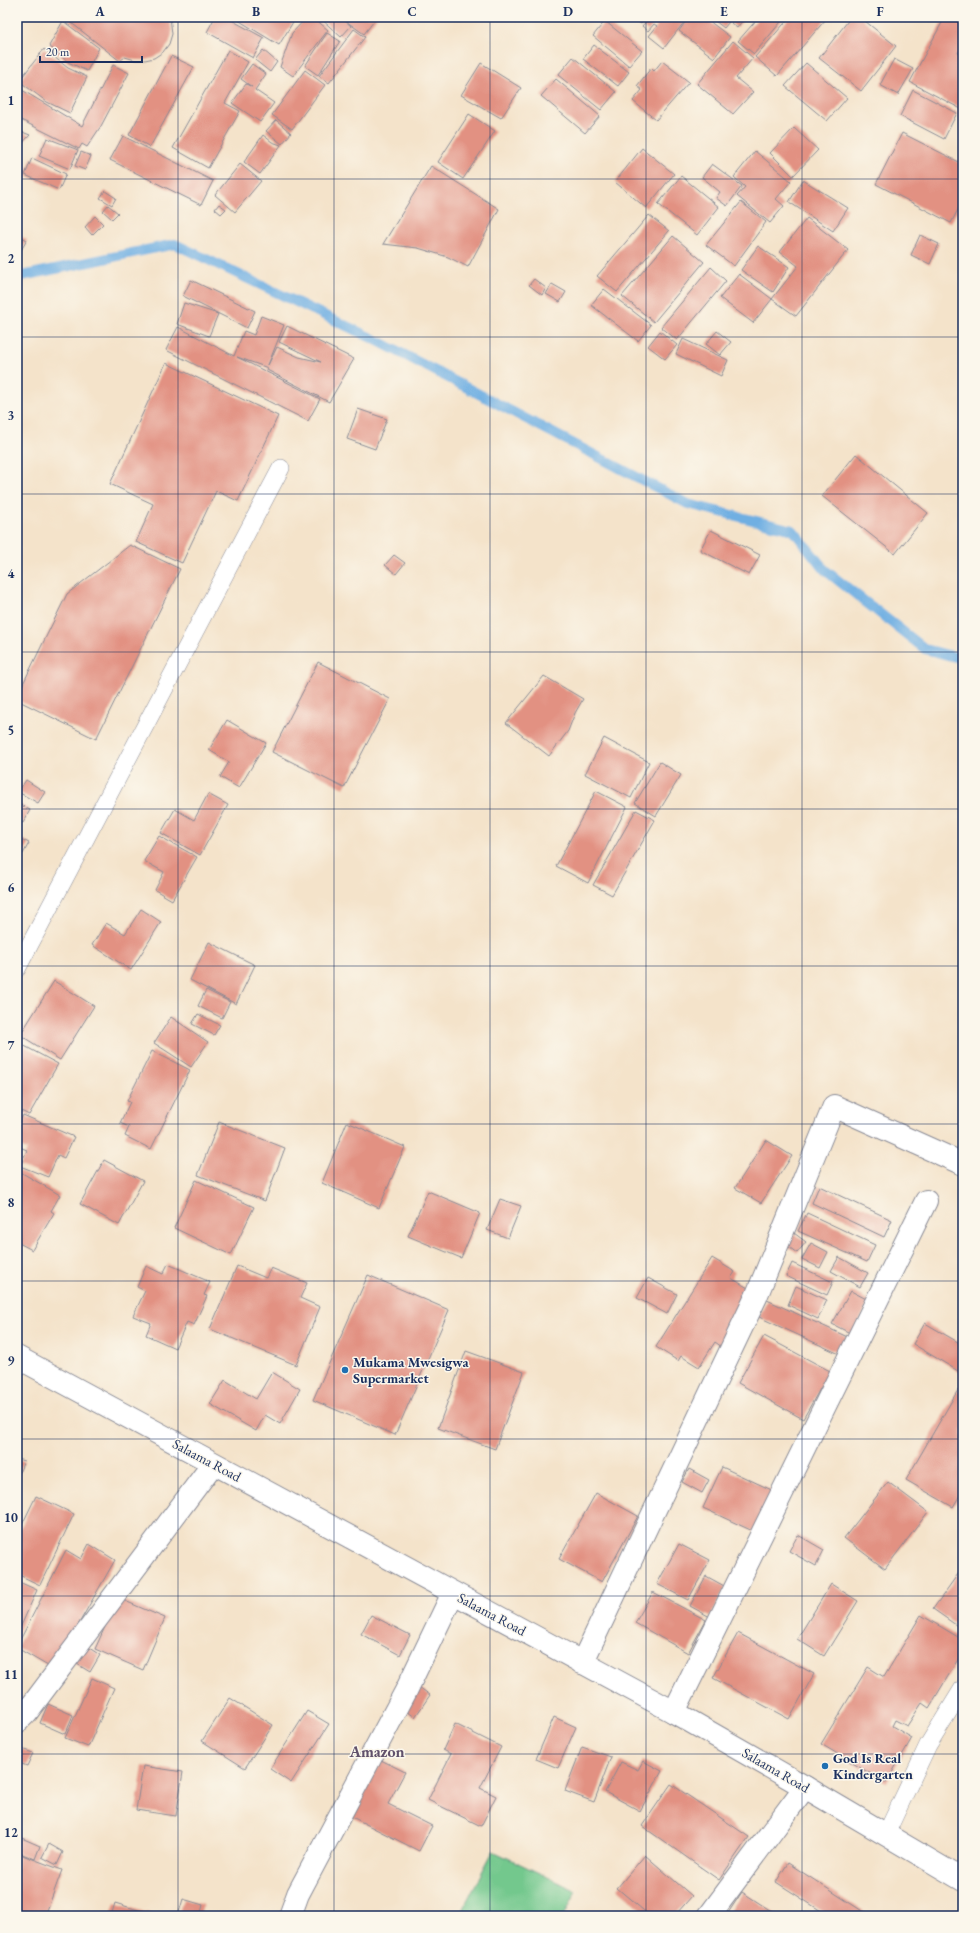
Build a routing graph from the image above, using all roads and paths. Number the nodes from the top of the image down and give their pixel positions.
1 (281, 468) dead end
2 (17, 969) edge
3 (963, 1164) edge
4 (926, 1201) dead end
5 (17, 1357) edge
6 (213, 1464) junction
7 (453, 1593) junction
8 (582, 1662) junction
9 (963, 1688) edge
10 (674, 1712) junction
11 (17, 1722) edge
12 (806, 1787) junction
13 (886, 1834) junction
14 (963, 1880) edge
15 (290, 1916) edge
16 (709, 1916) edge

1 - 2 lane
3 - 8 street
4 - 10 street
5 - 6 street, Salaama Road
6 - 7 street, Salaama Road
6 - 11 street
7 - 8 street, Salaama Road
7 - 15 street
8 - 10 street, Salaama Road
9 - 13 lane
10 - 12 street, Salaama Road
12 - 13 street, Salaama Road
12 - 16 street
13 - 14 street, Salaama Road

